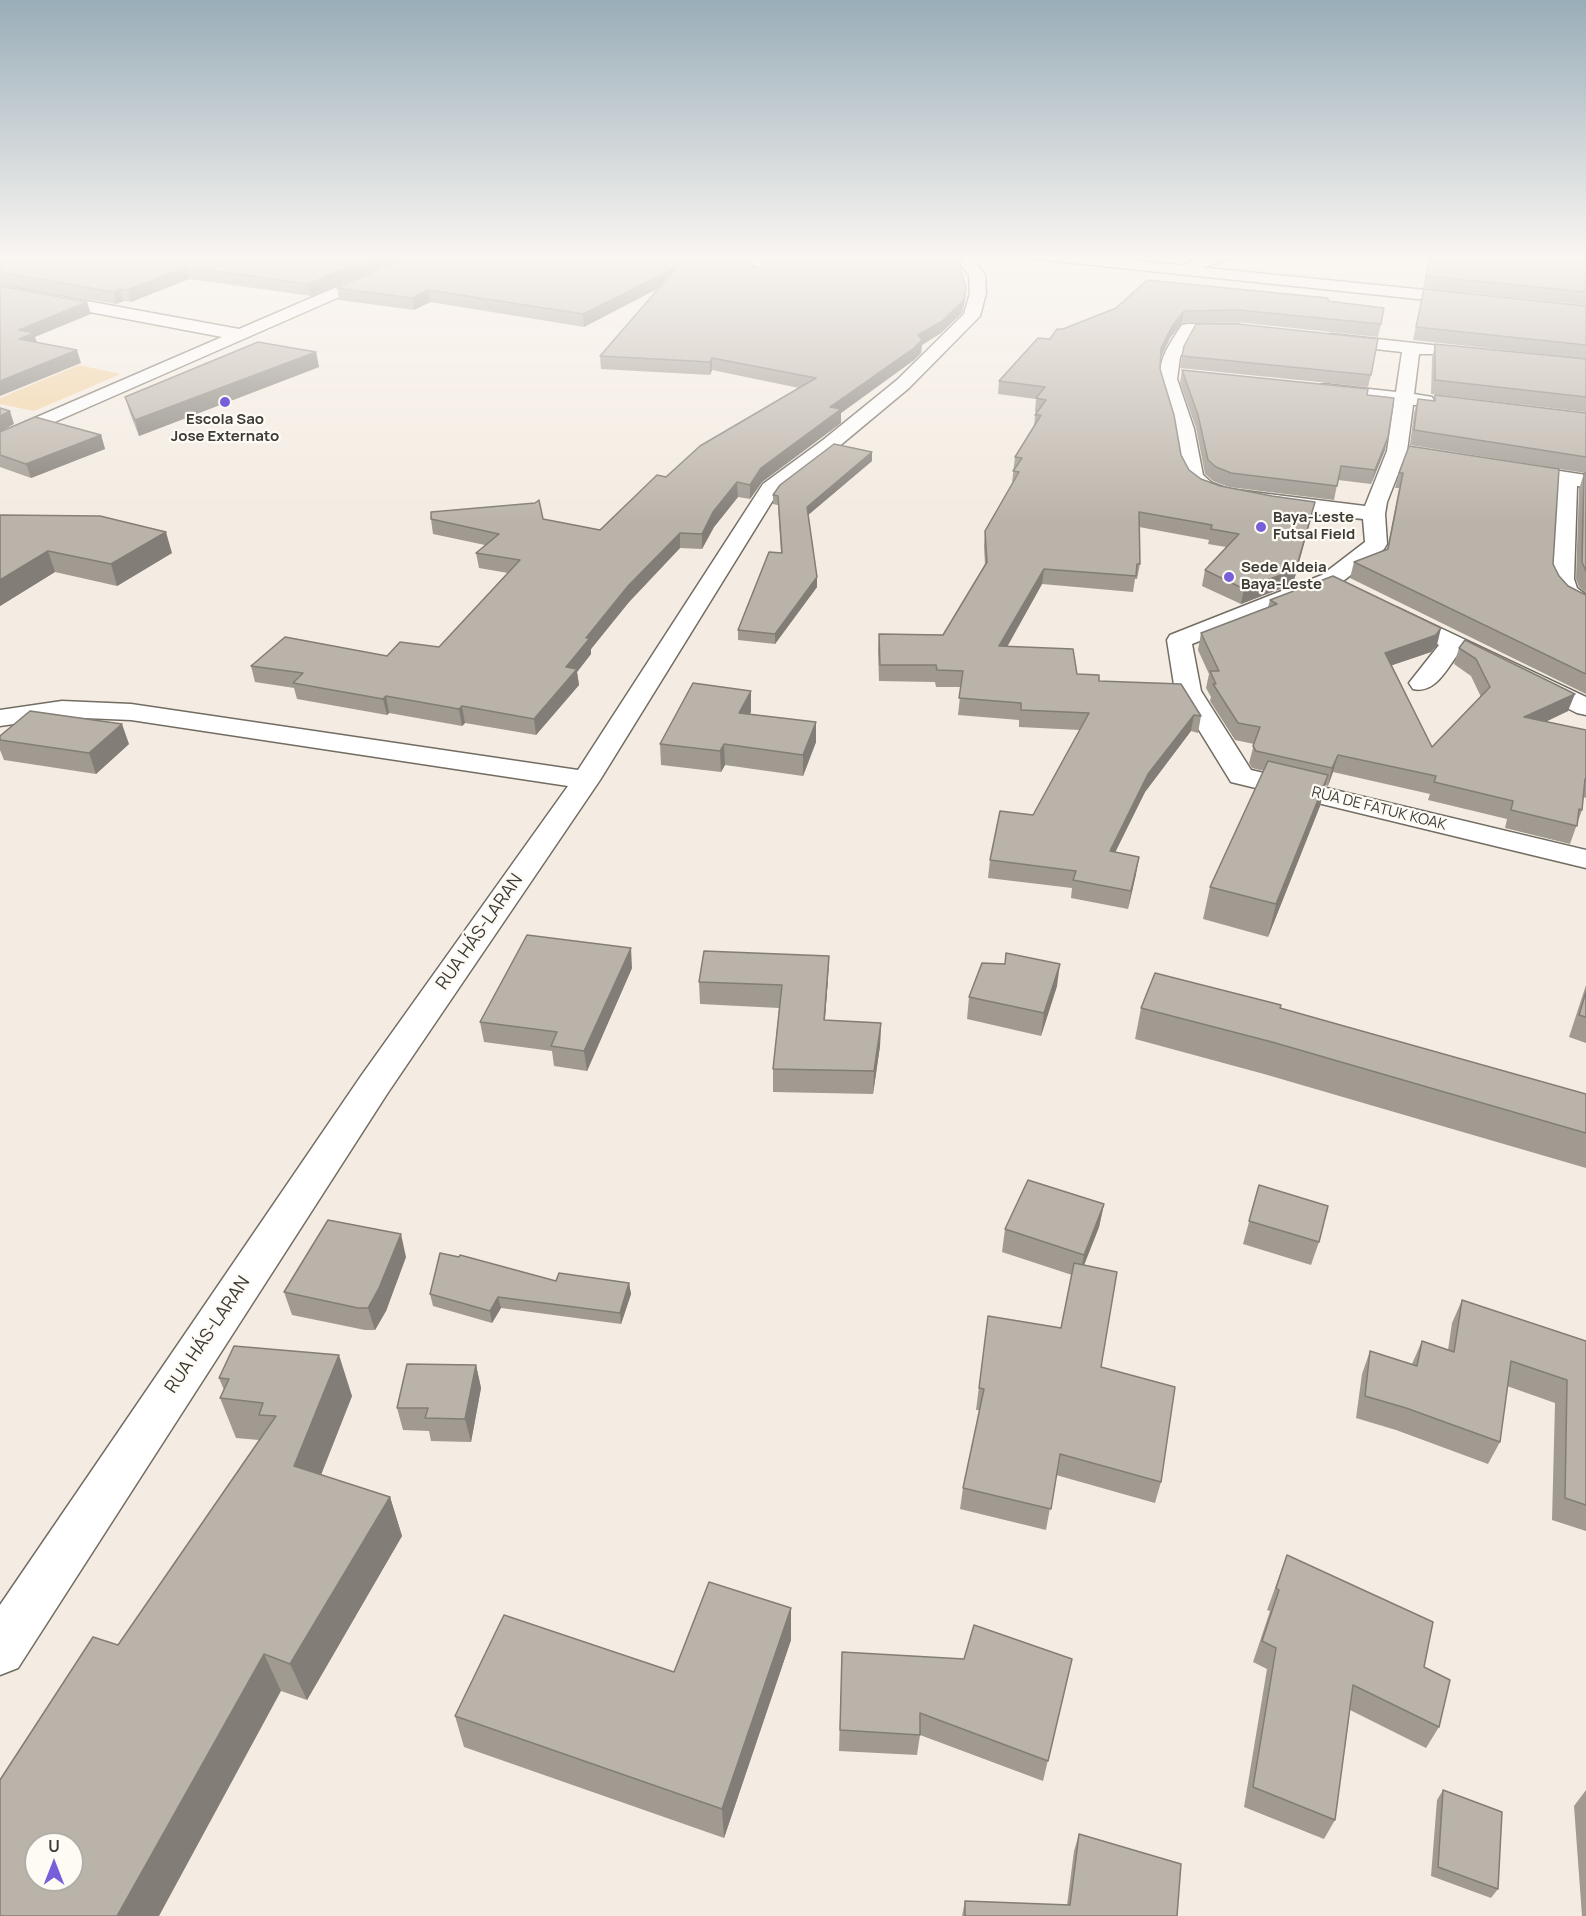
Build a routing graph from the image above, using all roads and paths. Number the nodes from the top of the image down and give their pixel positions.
1 (219, 344) edge
2 (943, 344) edge
3 (1176, 344) edge
4 (1380, 344) edge
5 (1411, 348) junction
6 (1446, 352) edge
7 (1167, 374) junction
8 (1191, 377) edge
9 (1309, 388) edge
10 (1404, 398) junction
11 (1438, 402) edge
12 (6, 430) edge
13 (1499, 467) edge
14 (1576, 479) edge
15 (1374, 514) junction
16 (1586, 604) edge
17 (1381, 606) edge
18 (1454, 643) junction
19 (1422, 683) dead end
20 (1586, 707) edge
21 (0, 718) edge
22 (586, 780) junction
23 (1586, 859) edge
24 (0, 1650) edge

1 - 12 street
2 - 22 street, RUA HÁS-LARAN
3 - 7 street
4 - 5 street
5 - 6 street
5 - 10 street, RUA DE FATUK KOAK
7 - 8 street
7 - 15 street
9 - 10 street
10 - 11 street
10 - 15 street, RUA DE FATUK KOAK
13 - 14 street
14 - 16 street
15 - 23 street, RUA DE FATUK KOAK
17 - 18 street
18 - 19 street
18 - 20 street
21 - 22 street
22 - 24 street, RUA HÁS-LARAN

